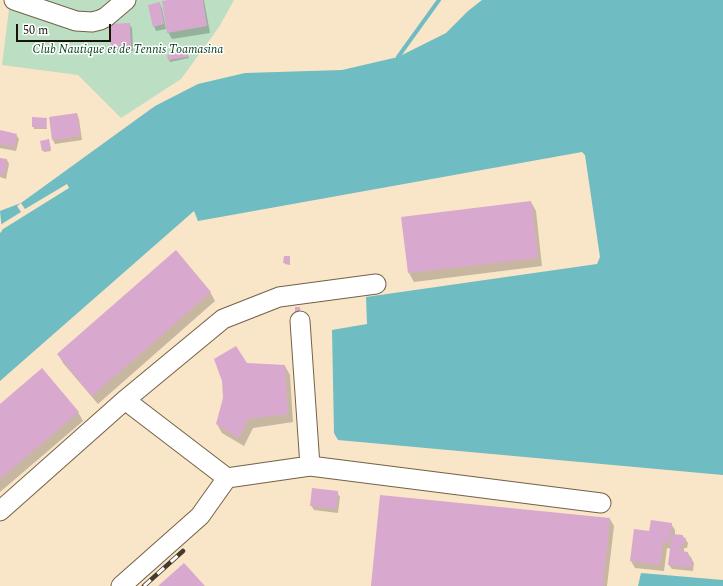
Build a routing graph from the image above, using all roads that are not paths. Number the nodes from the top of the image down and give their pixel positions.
1 (14, 0) edge
2 (126, 0) edge
3 (376, 284) dead end
4 (300, 321) dead end
5 (125, 400) junction
6 (310, 466) junction
7 (227, 478) junction
8 (601, 503) dead end
9 (0, 510) edge
10 (121, 586) edge

1 - 2 lane
3 - 5 lane
4 - 6 lane
5 - 7 lane
5 - 9 lane
6 - 7 lane
6 - 8 lane
7 - 10 lane

